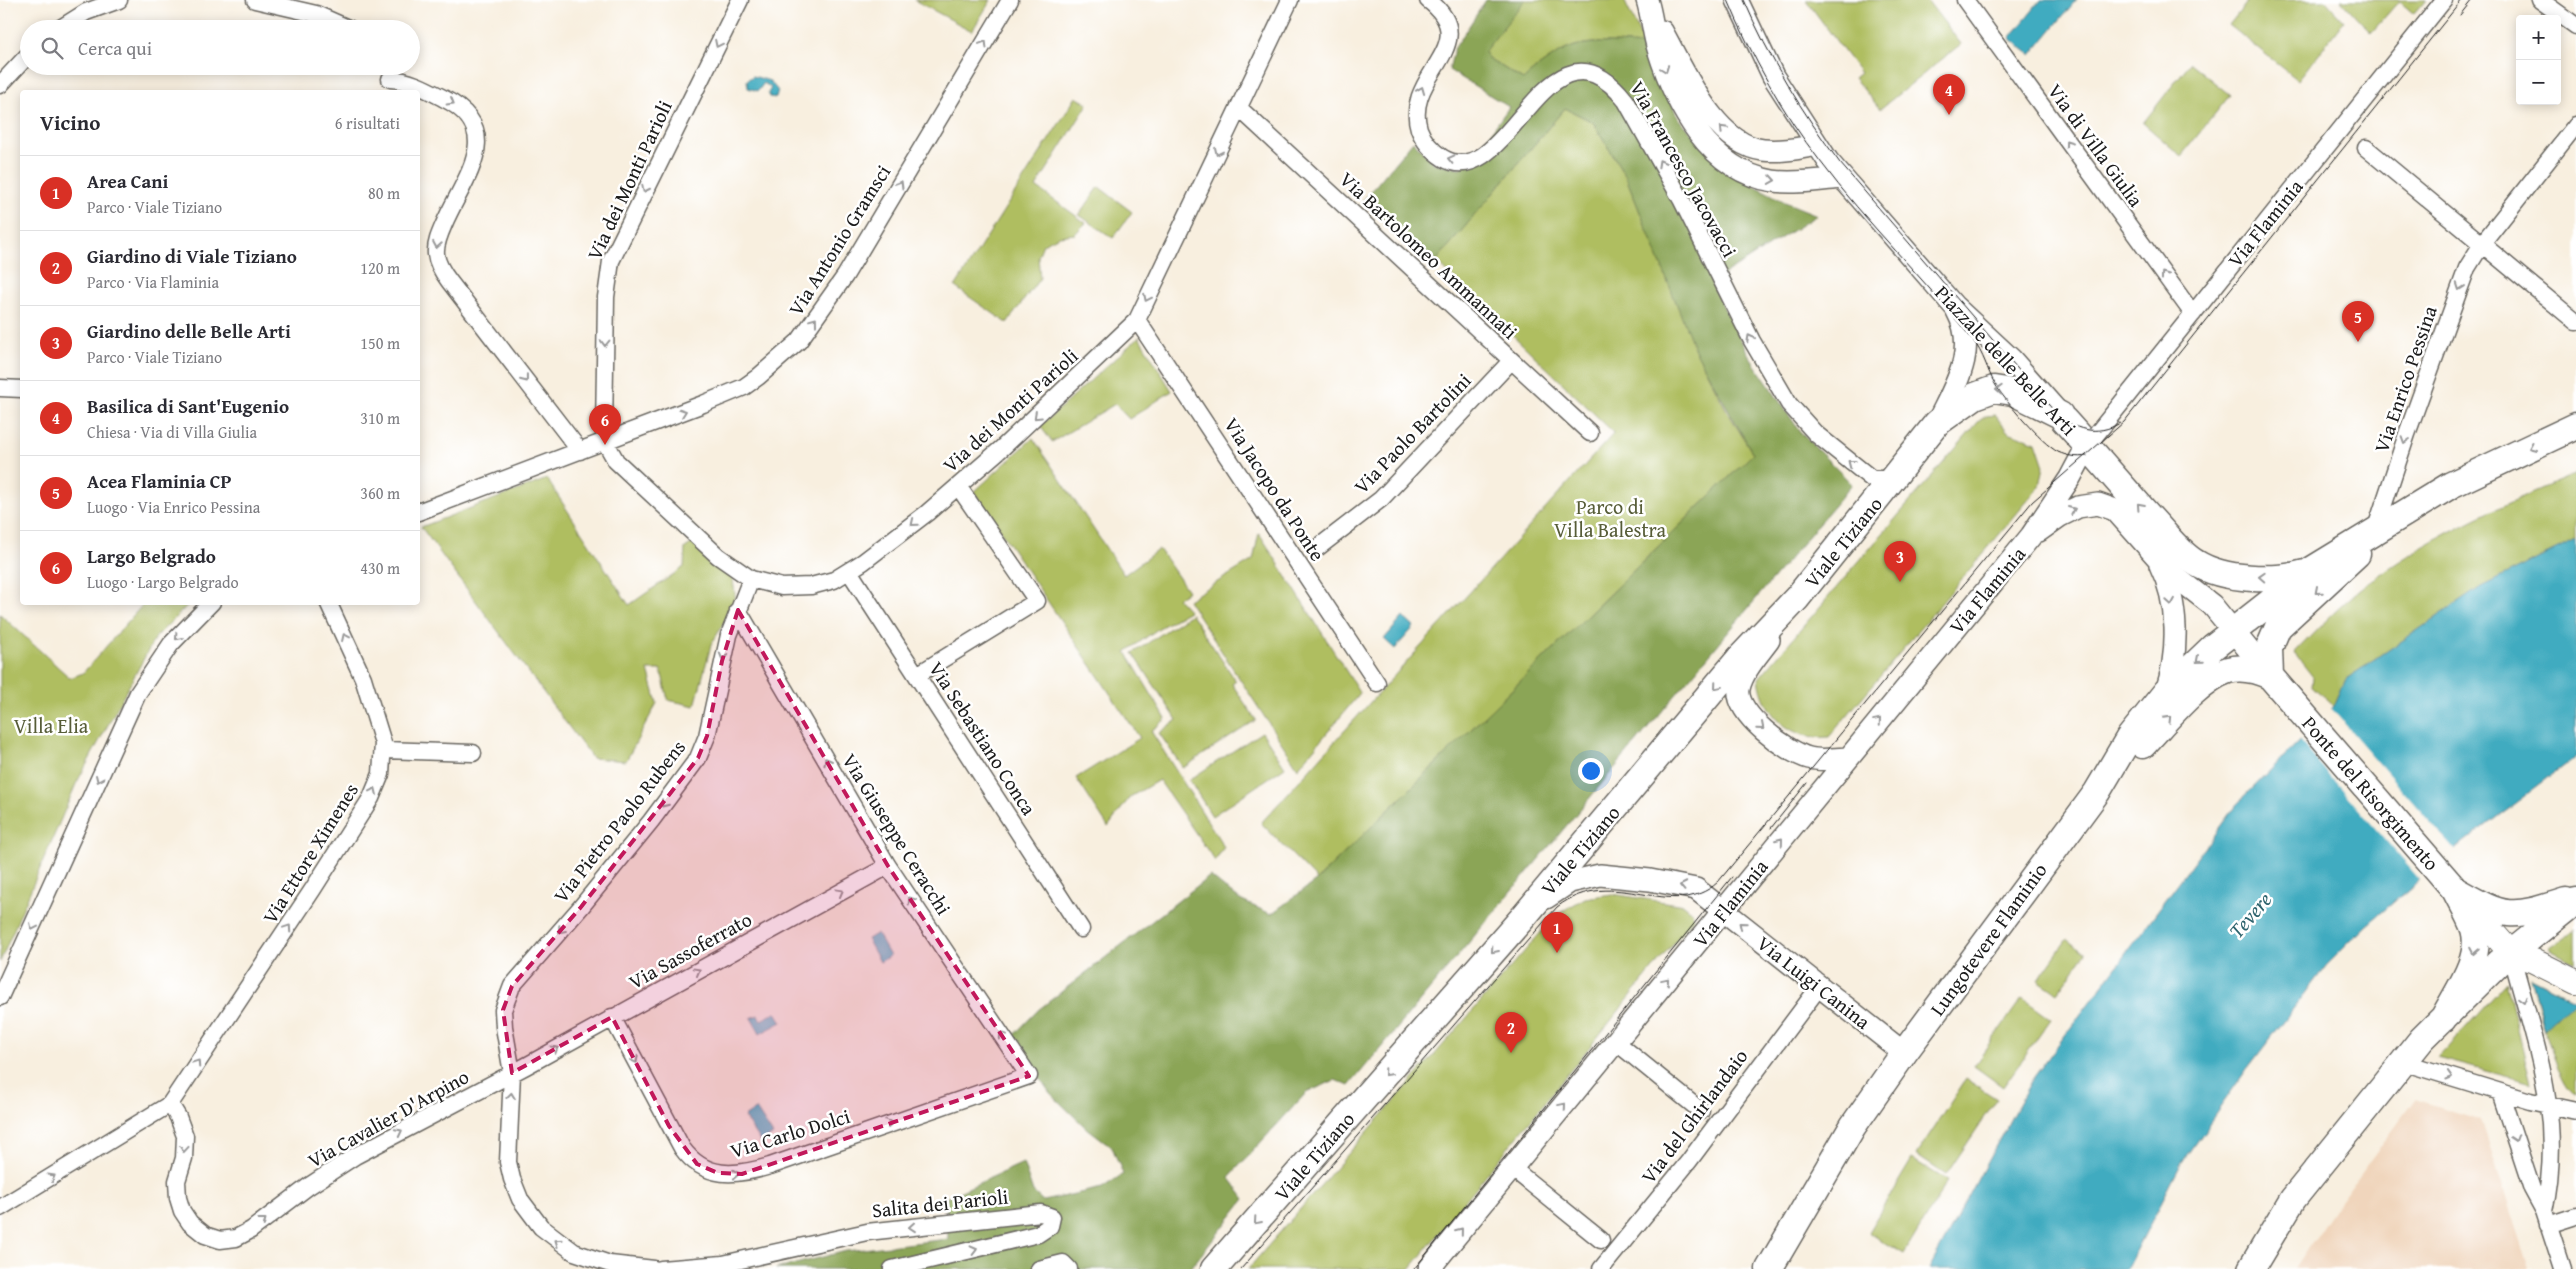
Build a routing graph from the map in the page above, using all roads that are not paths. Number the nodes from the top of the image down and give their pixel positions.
1 (119, 0) edge
2 (255, 0) edge
3 (740, 0) edge
4 (1010, 0) edge
5 (1290, 0) edge
6 (1428, 0) edge
7 (1737, 0) edge
8 (1965, 0) edge
9 (2444, 0) edge
10 (2540, 0) edge
11 (2557, 0) edge
12 (1648, 2) edge
13 (87, 6) edge
14 (2576, 18) edge
15 (70, 20) edge
16 (330, 20) edge
17 (2576, 26) edge
18 (20, 64) edge
19 (388, 79) edge
20 (0, 85) edge
21 (1239, 108) junction
22 (2576, 125) edge
23 (1817, 145) junction
24 (2366, 148) dead end
25 (1842, 178) junction
26 (2482, 244) junction
27 (1954, 306) junction
28 (2193, 314) junction
29 (1137, 320) junction
30 (2576, 322) edge
31 (1511, 361) junction
32 (0, 388) edge
33 (20, 389) edge
34 (2062, 417) junction
35 (1937, 423) junction
36 (2576, 426) edge
37 (1590, 433) dead end
38 (606, 441) junction
39 (2087, 446) junction
40 (580, 451) junction
41 (1894, 480) junction
42 (958, 486) junction
43 (420, 511) edge
44 (2376, 531) junction
45 (2031, 536) junction
46 (1316, 549) dead end
47 (2164, 549) junction
48 (849, 571) junction
49 (2310, 571) junction
50 (751, 579) junction
51 (1797, 598) junction
52 (209, 605) edge
53 (329, 605) edge
54 (738, 610) junction
55 (2234, 630) junction
56 (917, 675) junction
57 (2270, 676) junction
58 (1377, 683) dead end
59 (2166, 692) junction
60 (384, 750) junction
61 (473, 753) dead end
62 (1847, 758) junction
63 (2097, 792) junction
64 (888, 866) junction
65 (2455, 890) junction
66 (2576, 900) edge
67 (1724, 910) junction
68 (1526, 914) junction
69 (1081, 929) dead end
70 (2511, 952) junction
71 (2576, 982) edge
72 (1819, 987) junction
73 (0, 997) edge
74 (612, 1017) junction
75 (2443, 1019) junction
76 (1616, 1042) junction
77 (1904, 1053) junction
78 (2402, 1062) junction
79 (512, 1073) junction
80 (1029, 1076) joint
81 (2500, 1092) junction
82 (170, 1104) junction
83 (2550, 1105) junction
84 (1701, 1111) dead end
85 (2576, 1111) edge
86 (1512, 1168) junction
87 (0, 1208) edge
88 (2576, 1216) edge
89 (2546, 1218) junction
90 (1601, 1240) dead end
91 (654, 1269) edge
92 (661, 1269) edge
93 (892, 1269) edge
94 (1039, 1269) edge
95 (1069, 1269) edge
96 (1214, 1269) edge
97 (1429, 1269) edge
98 (1601, 1269) edge
99 (1769, 1269) edge
100 (2251, 1269) edge
101 (2563, 1269) edge

1 - 13 street
2 - 16 street
3 -> 38 street, Via dei Monti Parioli
38 -> 4 street, Via Antonio Gramsci
5 - 21 street, Via dei Monti Parioli
41 -> 6 street, Via Francesco Jacovacci
7 - 23 street, Piazzale delle Belle Arti
28 -> 8 street, Via di Villa Giulia
9 - 28 street, Via Flaminia
10 - 17 street
11 - 14 street
23 -> 12 street
12 -> 25 street
13 - 15 street
18 - 20 street
19 -> 40 street
21 -> 29 street, Via dei Monti Parioli
21 - 31 street, Via Bartolomeo Ammannati
22 - 26 street, Via Enrico Pessina
23 - 25 street, Piazzale delle Belle Arti
24 - 26 street
25 - 27 street, Piazzale delle Belle Arti
26 - 30 street
26 -> 44 street, Via Enrico Pessina
27 - 34 street, Piazzale delle Belle Arti
27 - 35 street, Viale Tiziano
28 - 39 street, Via Flaminia
29 -> 42 street, Via dei Monti Parioli
29 - 58 street, Via Jacopo da Ponte
31 - 37 street, Via Bartolomeo Ammannati
31 - 46 street, Via Paolo Bartolini
32 - 33 street
34 -> 35 main road, Viale Tiziano
34 - 39 main road, Piazzale delle Belle Arti
35 - 41 main road, Viale Tiziano
36 -> 44 main road
38 - 40 street, Via Antonio Gramsci
38 - 50 street, Via dei Monti Parioli
39 - 45 street
47 -> 39 main road, Piazzale delle Belle Arti
40 - 43 street, Via Antonio Gramsci
41 - 51 main road, Viale Tiziano
42 -> 48 street, Via dei Monti Parioli
42 - 56 street
44 - 49 main road
44 -> 57 main road
45 -> 47 street
62 -> 45 street, Via Flaminia
49 -> 47 main road
47 - 55 street
47 -> 59 street
48 - 50 street, Via dei Monti Parioli
48 - 56 street, Via Sebastiano Conca
49 - 55 main road, Lungotevere Flaminio
50 - 54 street, Via Pietro Paolo Rubens
51 -> 62 street
51 -> 68 main road, Viale Tiziano
52 -> 73 street
60 -> 53 street, Via Ettore Ximenes
64 -> 54 street, Via Giuseppe Ceracchi
54 -> 79 street, Via Pietro Paolo Rubens
55 - 57 street, Ponte del Risorgimento
55 -> 59 main road, Lungotevere Flaminio
56 - 69 street, Via Sebastiano Conca
63 -> 57 main road
57 - 65 main road, Ponte del Risorgimento
59 - 63 main road, Lungotevere Flaminio
60 - 61 street
82 -> 60 street, Via Ettore Ximenes
67 -> 62 street, Via Flaminia
63 - 77 main road, Lungotevere Flaminio
74 -> 64 street, Via Sassoferrato
80 -> 64 street, Via Giuseppe Ceracchi
65 - 66 main road
65 - 70 main road, Ponte del Risorgimento
65 -> 75 main road
66 - 70 main road
67 -> 68 street, Via Luigi Canina
72 -> 67 street, Via Luigi Canina
76 -> 67 street, Via Flaminia
68 -> 96 main road, Viale Tiziano
70 - 71 main road
70 - 75 main road
70 -> 83 street
72 - 77 street, Via Luigi Canina
72 - 98 street, Via del Ghirlandaio
79 -> 74 street, Via Sassoferrato
74 -> 80 street, Via Carlo Dolci
75 - 78 main road
76 - 84 street
86 -> 76 street, Via Flaminia
77 - 99 main road, Lungotevere Flaminio
78 -> 81 street
78 - 100 main road
82 -> 79 street, Via Cavalier D'Arpino
91 -> 79 street
81 - 83 street
81 -> 89 street
87 -> 82 street
83 - 85 street
83 - 89 street
86 - 90 street
97 -> 86 street, Via Flaminia
88 - 89 street
89 - 101 street
93 -> 92 street, Salita dei Parioli
94 - 95 street

